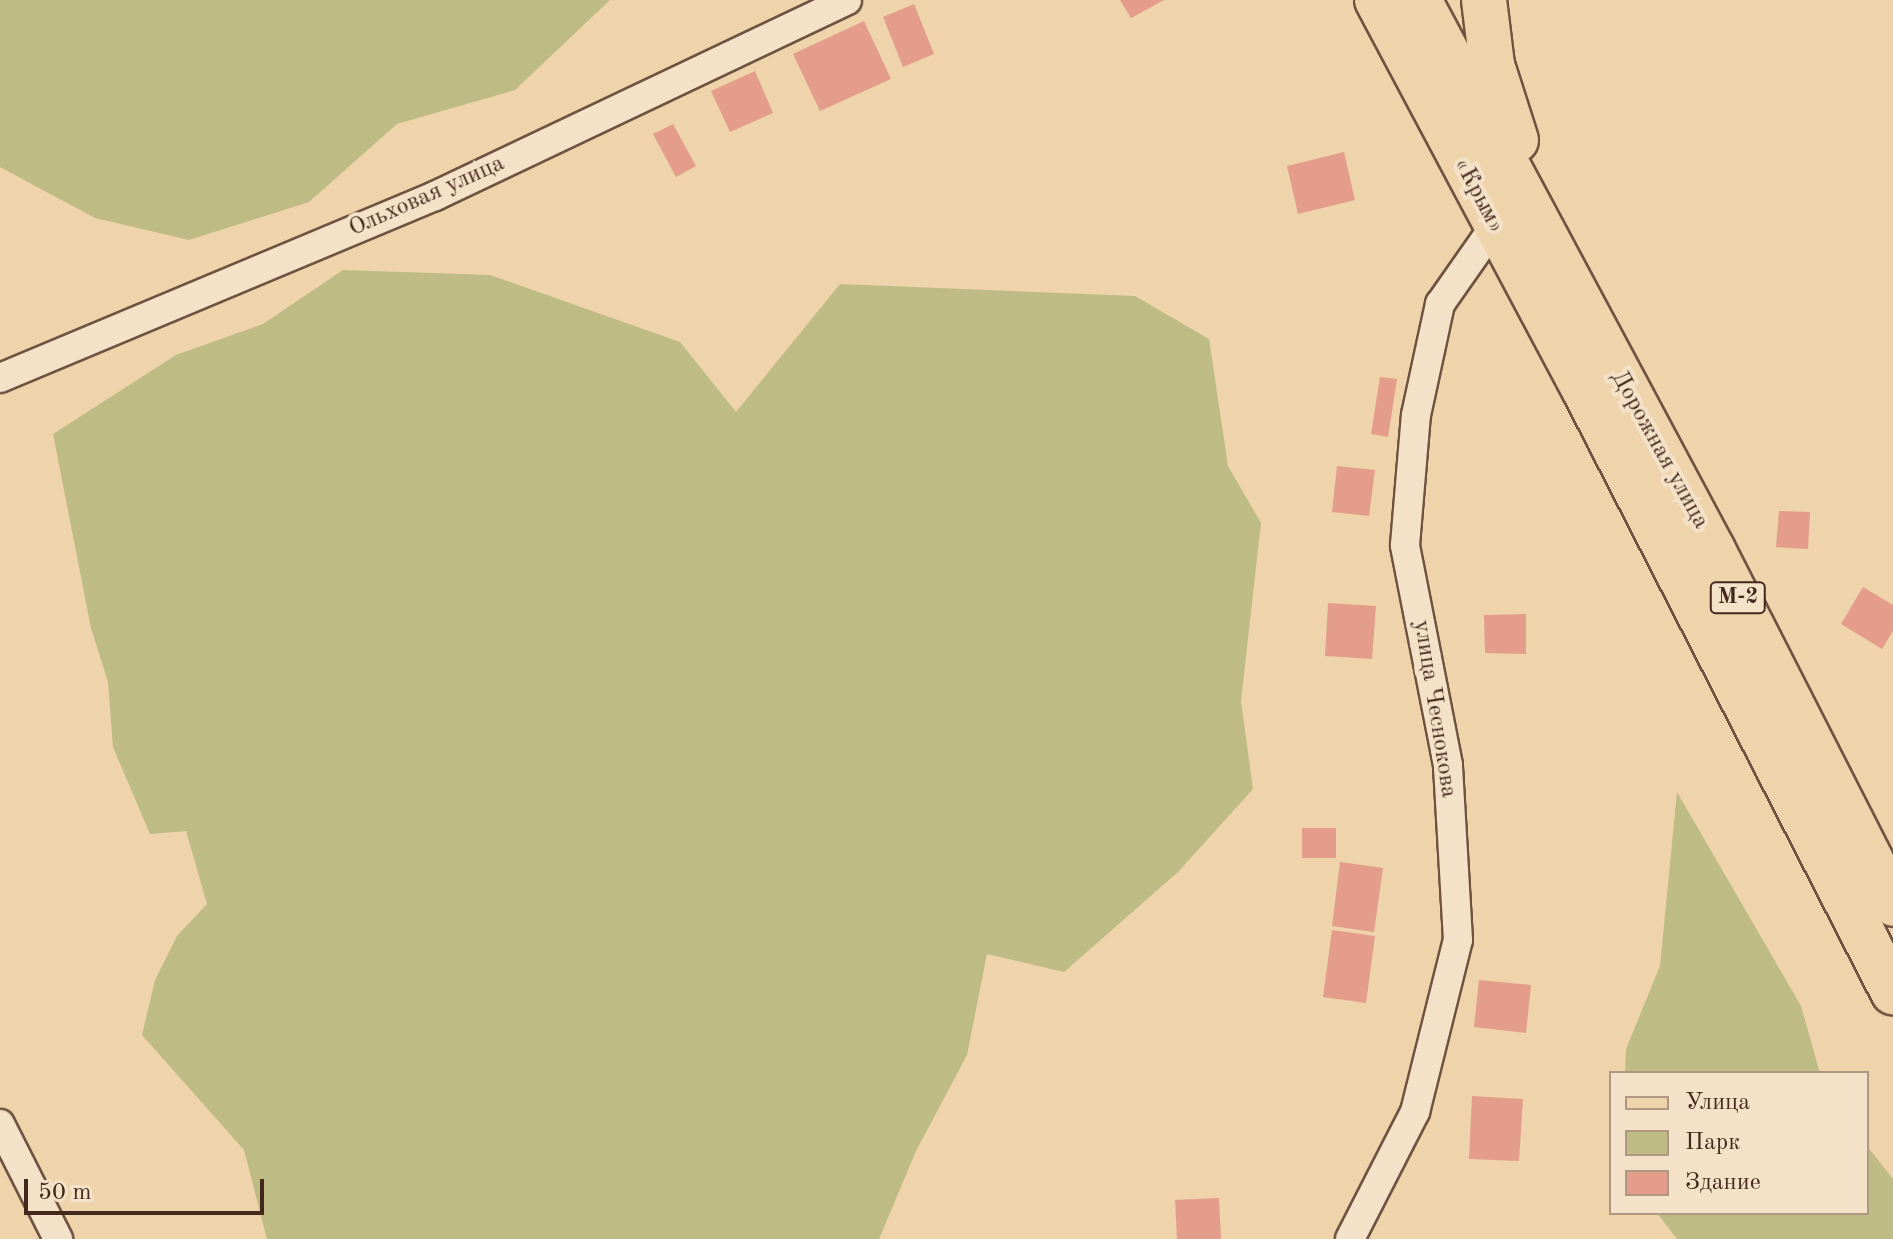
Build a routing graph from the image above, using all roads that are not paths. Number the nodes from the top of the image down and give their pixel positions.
1 (847, 0) edge
2 (1377, 0) edge
3 (1419, 0) edge
4 (1484, 0) edge
5 (1494, 227) junction
6 (1574, 296) junction
7 (0, 378) edge
8 (1584, 389) joint
9 (1893, 904) edge
10 (1893, 992) edge
11 (0, 1124) edge
12 (58, 1239) edge
13 (1350, 1239) edge

1 - 7 street, Ольховая улица
2 - 5 main road, «Крым» / М-2
3 - 6 main road, Дорожная улица / М-2
4 - 6 main road
5 - 8 main road, «Крым» / М-2
5 - 13 street, улица Чеснокова
6 - 9 main road, Дорожная улица / М-2
8 - 10 main road, Дорожная улица / М-2
11 - 12 street

